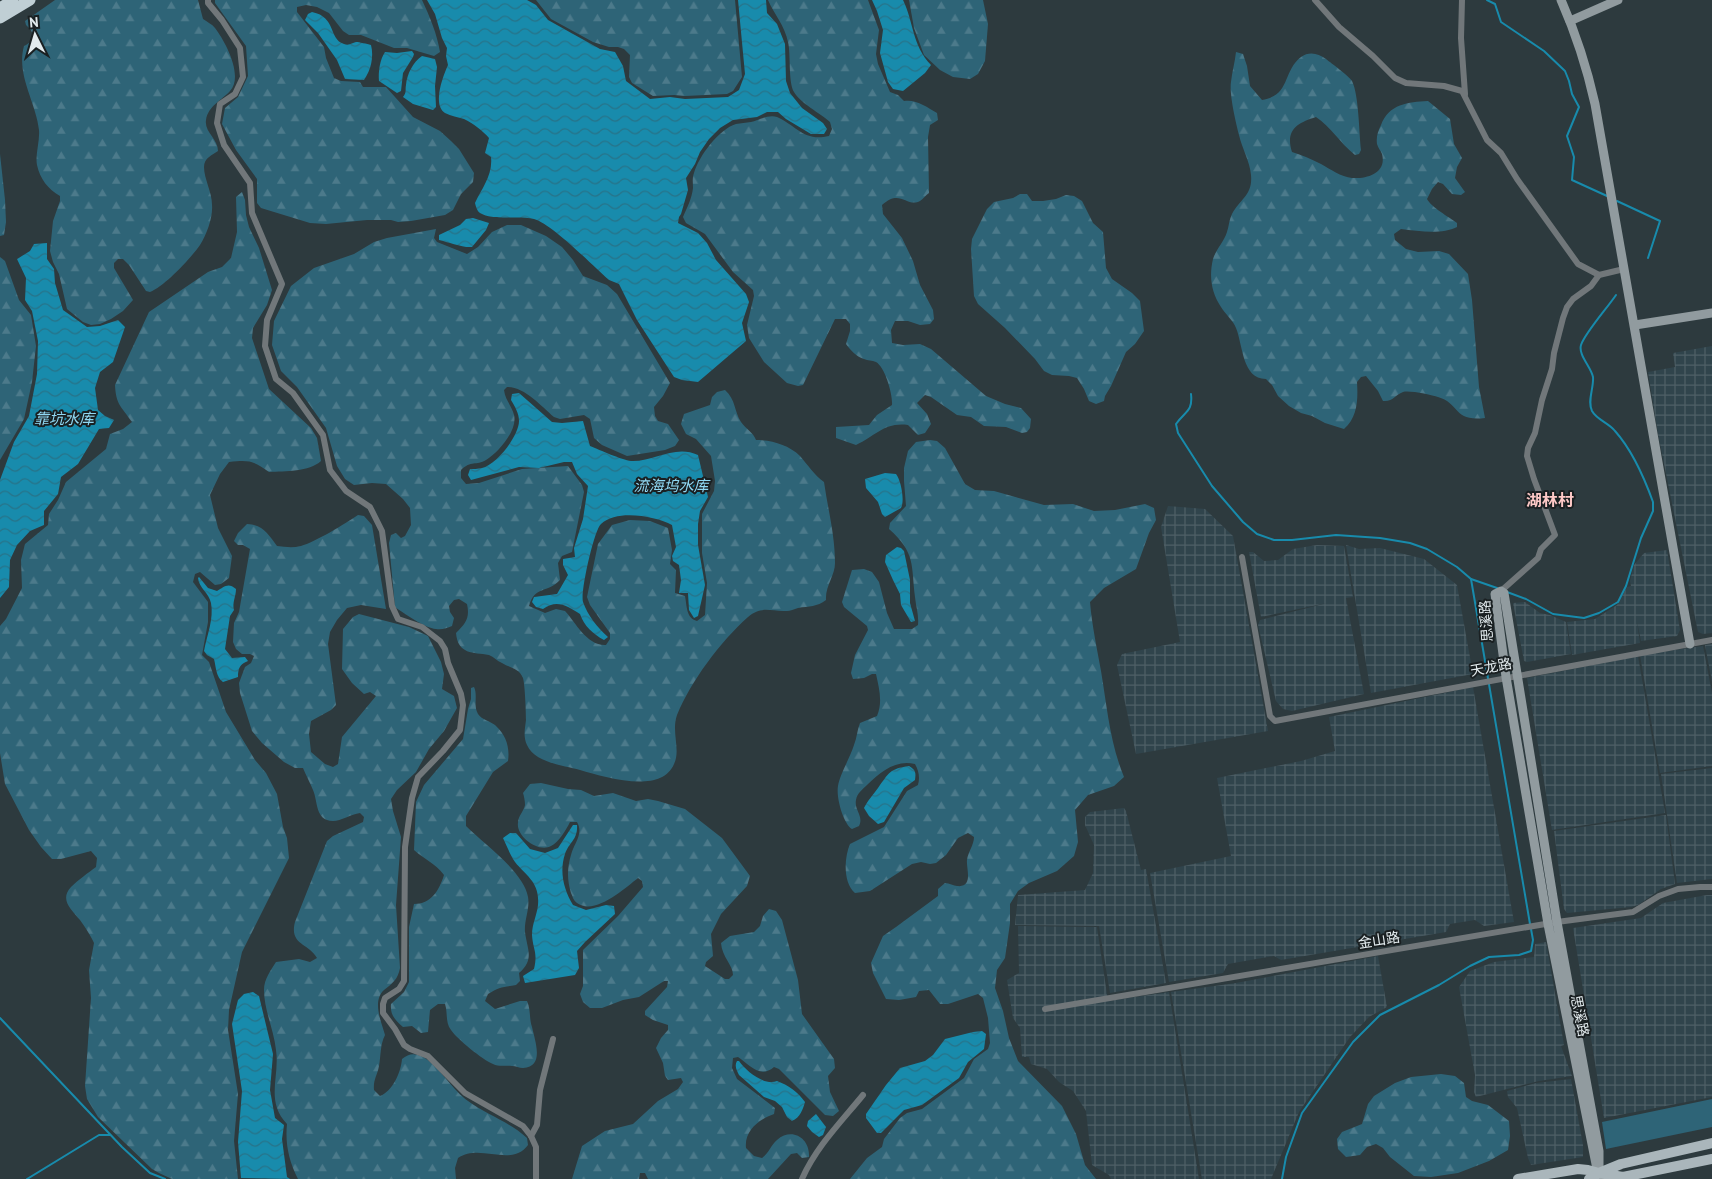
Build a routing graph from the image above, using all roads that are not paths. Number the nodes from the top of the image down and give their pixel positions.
1 (14, 0) edge
2 (30, 0) edge
3 (208, 0) edge
4 (1315, 0) edge
5 (1462, 0) edge
6 (1560, 0) edge
7 (1618, 0) edge
8 (0, 8) edge
9 (0, 18) edge
10 (1570, 20) junction
11 (1465, 96) junction
12 (1624, 269) junction
13 (1599, 275) junction
14 (1712, 313) edge
15 (1635, 324) junction
16 (1242, 557) dead end
17 (1501, 591) junction
18 (1712, 640) edge
19 (1690, 644) junction
20 (1517, 675) junction
21 (1506, 677) junction
22 (1712, 887) edge
23 (1552, 923) junction
24 (1045, 1009) dead end
25 (553, 1039) dead end
26 (863, 1095) dead end
27 (531, 1136) junction
28 (1712, 1143) edge
29 (1712, 1159) edge
30 (1600, 1177) edge
31 (536, 1179) edge
32 (802, 1179) edge
33 (1518, 1179) edge
34 (1589, 1179) edge

1 - 8 highway
2 - 9 highway
3 - 27 street
4 - 11 street
5 - 11 street
6 - 10 street
7 - 10 street
10 - 12 street
11 - 13 street
12 - 13 street
12 - 15 street
13 - 17 street
14 - 15 street
15 - 19 street
16 - 21 street, 天龙路
17 - 20 street, 思溪路
17 - 21 street, 思溪路
18 - 19 street, 天龙路
19 - 20 street, 天龙路
20 - 21 street, 天龙路
20 - 23 street, 思溪路
21 - 23 street, 思溪路
22 - 23 street, 金山路
23 - 24 street, 金山路
23 - 30 street, 思溪路
25 - 27 street
26 - 32 street
27 - 31 street
28 - 30 main road
29 - 30 main road
30 - 33 main road
30 - 34 main road

